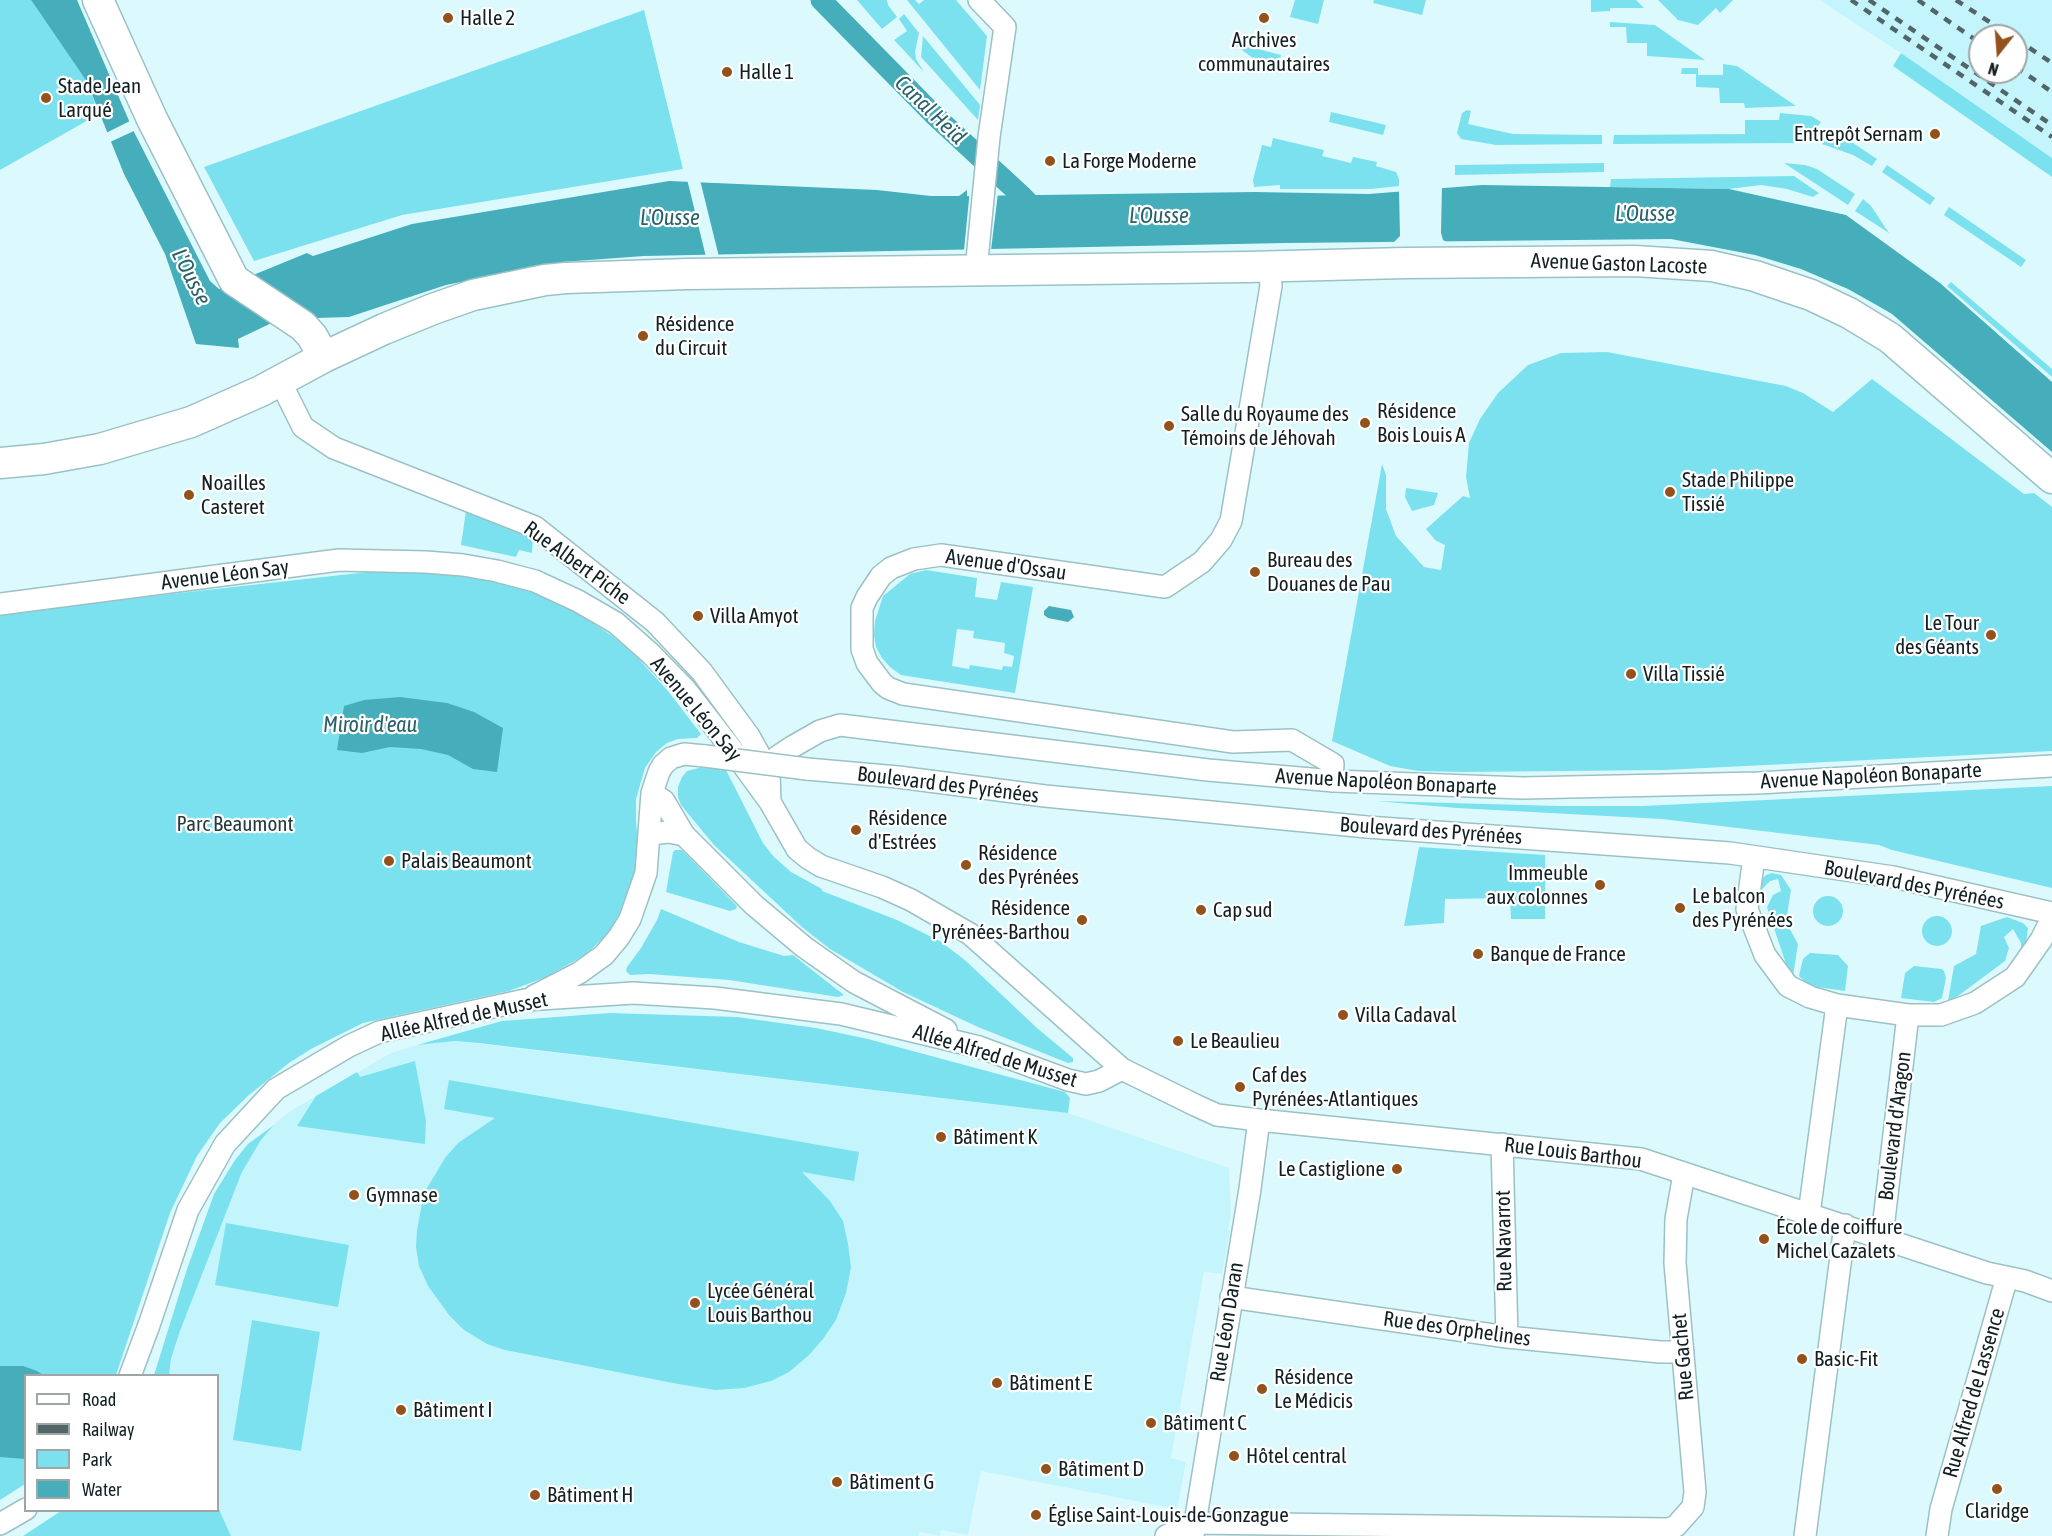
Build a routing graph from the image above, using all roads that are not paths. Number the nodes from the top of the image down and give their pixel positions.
1 (98, 0) edge
2 (979, 0) edge
3 (976, 260) junction
4 (1269, 266) junction
5 (324, 357) junction
6 (280, 381) junction
7 (0, 463) edge
8 (2052, 478) edge
9 (0, 604) edge
10 (2052, 766) edge
11 (769, 772) junction
12 (1332, 781) junction
13 (652, 793) junction
14 (770, 802) junction
15 (650, 834) junction
16 (684, 835) junction
17 (1754, 857) junction
18 (2052, 913) edge
19 (2052, 918) edge
20 (868, 989) junction
21 (525, 1000) junction
22 (1837, 1005) junction
23 (1908, 1014) junction
24 (857, 1018) junction
25 (979, 1047) junction
26 (1122, 1069) junction
27 (1258, 1120) junction
28 (1502, 1144) junction
29 (1684, 1174) junction
30 (1809, 1214) junction
31 (1845, 1225) junction
32 (1882, 1237) junction
33 (2007, 1277) junction
34 (2052, 1291) edge
35 (1232, 1297) junction
36 (1507, 1337) junction
37 (1683, 1352) junction
38 (131, 1374) edge
39 (24, 1510) edge
40 (0, 1524) edge
41 (1193, 1529) edge
42 (1669, 1533) edge
43 (1166, 1536) edge
44 (1805, 1536) edge
45 (1937, 1536) edge

1 - 5 main road
2 - 3 street
3 - 4 main road, Avenue Gaston Lacoste
3 - 5 main road, Avenue Gaston Lacoste
4 - 8 main road, Avenue Gaston Lacoste
4 - 12 street, Avenue d'Ossau
5 - 6 main road
6 - 7 main road
6 - 11 street, Rue Albert Piche
9 - 14 street, Avenue Léon Say
10 - 12 street, Avenue Napoléon Bonaparte
11 - 12 street, Avenue Napoléon Bonaparte
11 - 14 street
13 - 15 street
13 - 16 street
13 - 17 street, Boulevard des Pyrénées, bridge
14 - 26 street, Avenue Léon Say
15 - 16 street
15 - 21 street
16 - 20 street
17 - 18 street, Boulevard des Pyrénées
17 - 22 street
19 - 23 street
20 - 24 street
20 - 25 street
21 - 24 street, Allée Alfred de Musset
21 - 38 street, Allée Alfred de Musset
22 - 23 street
22 - 30 street
23 - 32 street, Boulevard d'Aragon
24 - 25 street, Allée Alfred de Musset
25 - 26 street, Allée Alfred de Musset
26 - 27 street, Rue Louis Barthou
27 - 28 street, Rue Louis Barthou
27 - 35 street, Rue Léon Daran
28 - 29 street, Rue Louis Barthou
28 - 36 street, Rue Navarrot
29 - 30 street, Rue Louis Barthou
29 - 37 street, Rue Gachet
30 - 31 street, Rue Louis Barthou
31 - 32 street, Rue Louis Barthou
31 - 44 street
32 - 33 street, Rue Louis Barthou
33 - 34 street, Rue Louis Barthou
33 - 45 street, Rue Alfred de Lassence
35 - 36 street, Rue des Orphelines
35 - 41 street, Rue Léon Daran
36 - 37 street, Rue des Orphelines
37 - 42 street, Rue Gachet
39 - 40 street
41 - 42 street
41 - 43 street

